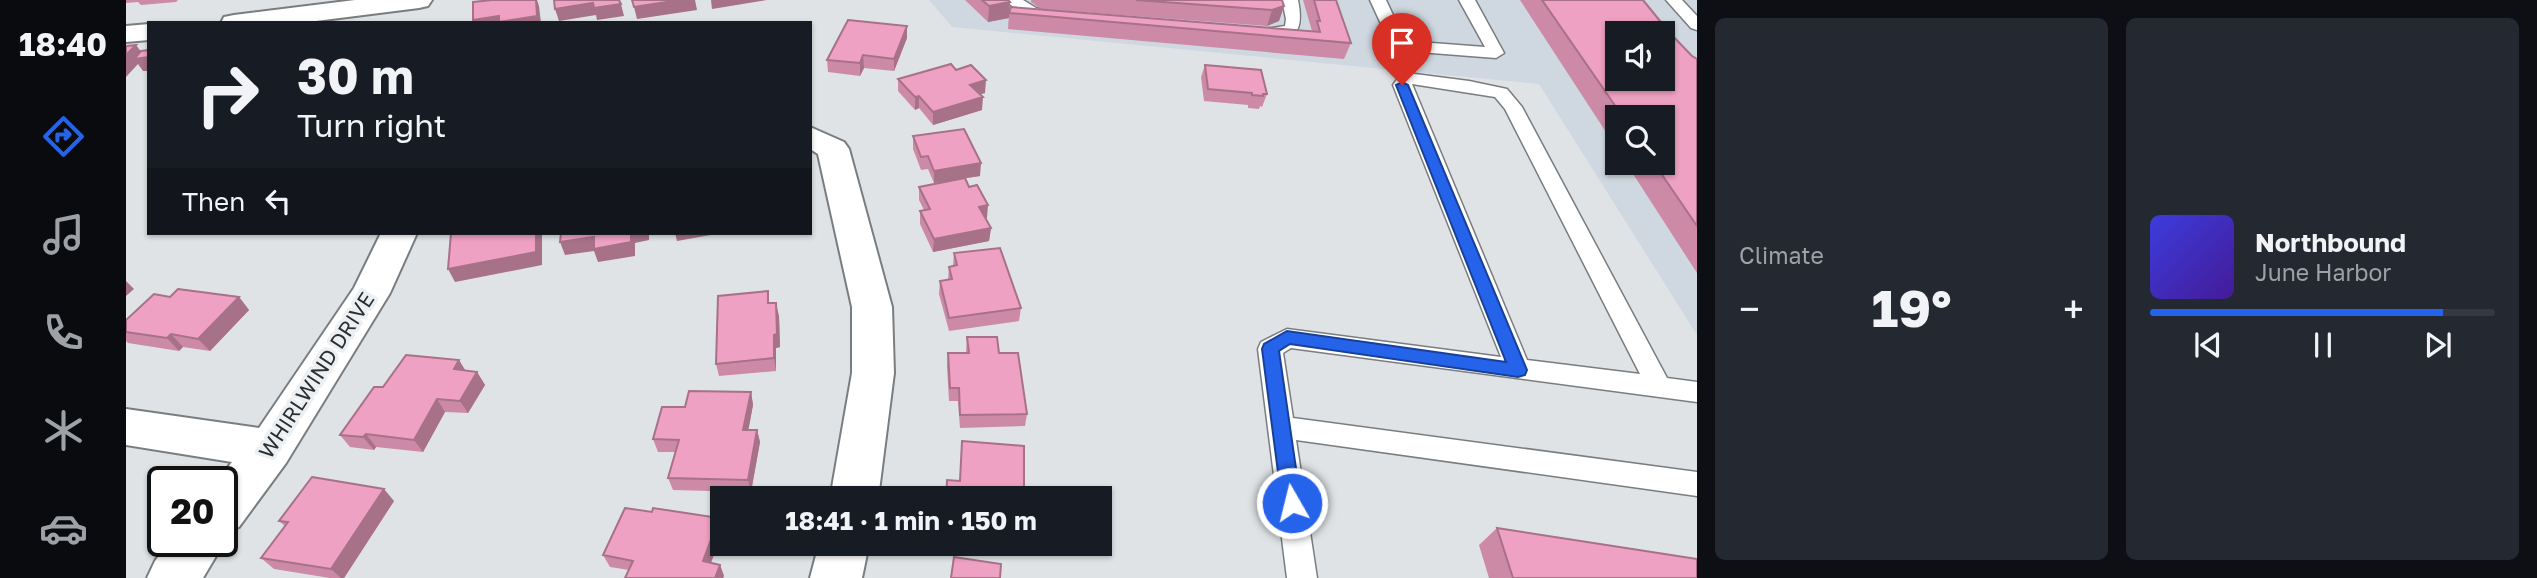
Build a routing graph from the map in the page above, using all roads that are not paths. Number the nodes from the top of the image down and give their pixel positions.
1 (419, 0) edge
2 (432, 0) edge
3 (1012, 0) edge
4 (1378, 0) edge
5 (1467, 0) edge
6 (1674, 0) edge
7 (1269, 2) edge
8 (1290, 2) edge
9 (1061, 17) edge
10 (250, 21) edge
11 (430, 21) edge
12 (1697, 25) edge
13 (147, 32) edge
14 (1251, 33) edge
15 (126, 34) edge
16 (812, 137) edge
17 (398, 235) edge
18 (1518, 370) junction
19 (1659, 387) junction
20 (1697, 392) edge
21 (1281, 427) junction
22 (126, 428) edge
23 (270, 449) junction
24 (1697, 484) edge
25 (857, 486) edge
26 (238, 491) edge
27 (841, 556) edge
28 (188, 557) edge
29 (173, 578) edge
30 (836, 578) edge
31 (1302, 578) edge

1 - 10 street
2 - 11 street
3 - 9 lane
4 - 5 lane
6 - 12 lane
7 - 8 lane
8 - 14 lane
13 - 15 street
16 - 25 street
17 - 23 street, WHIRLWIND DRIVE
18 - 19 lane
18 - 19 lane
18 - 21 lane
19 - 20 lane
21 - 24 lane
21 - 31 lane
22 - 23 street
23 - 26 street, WHIRLWIND DRIVE
27 - 30 street
28 - 29 street

